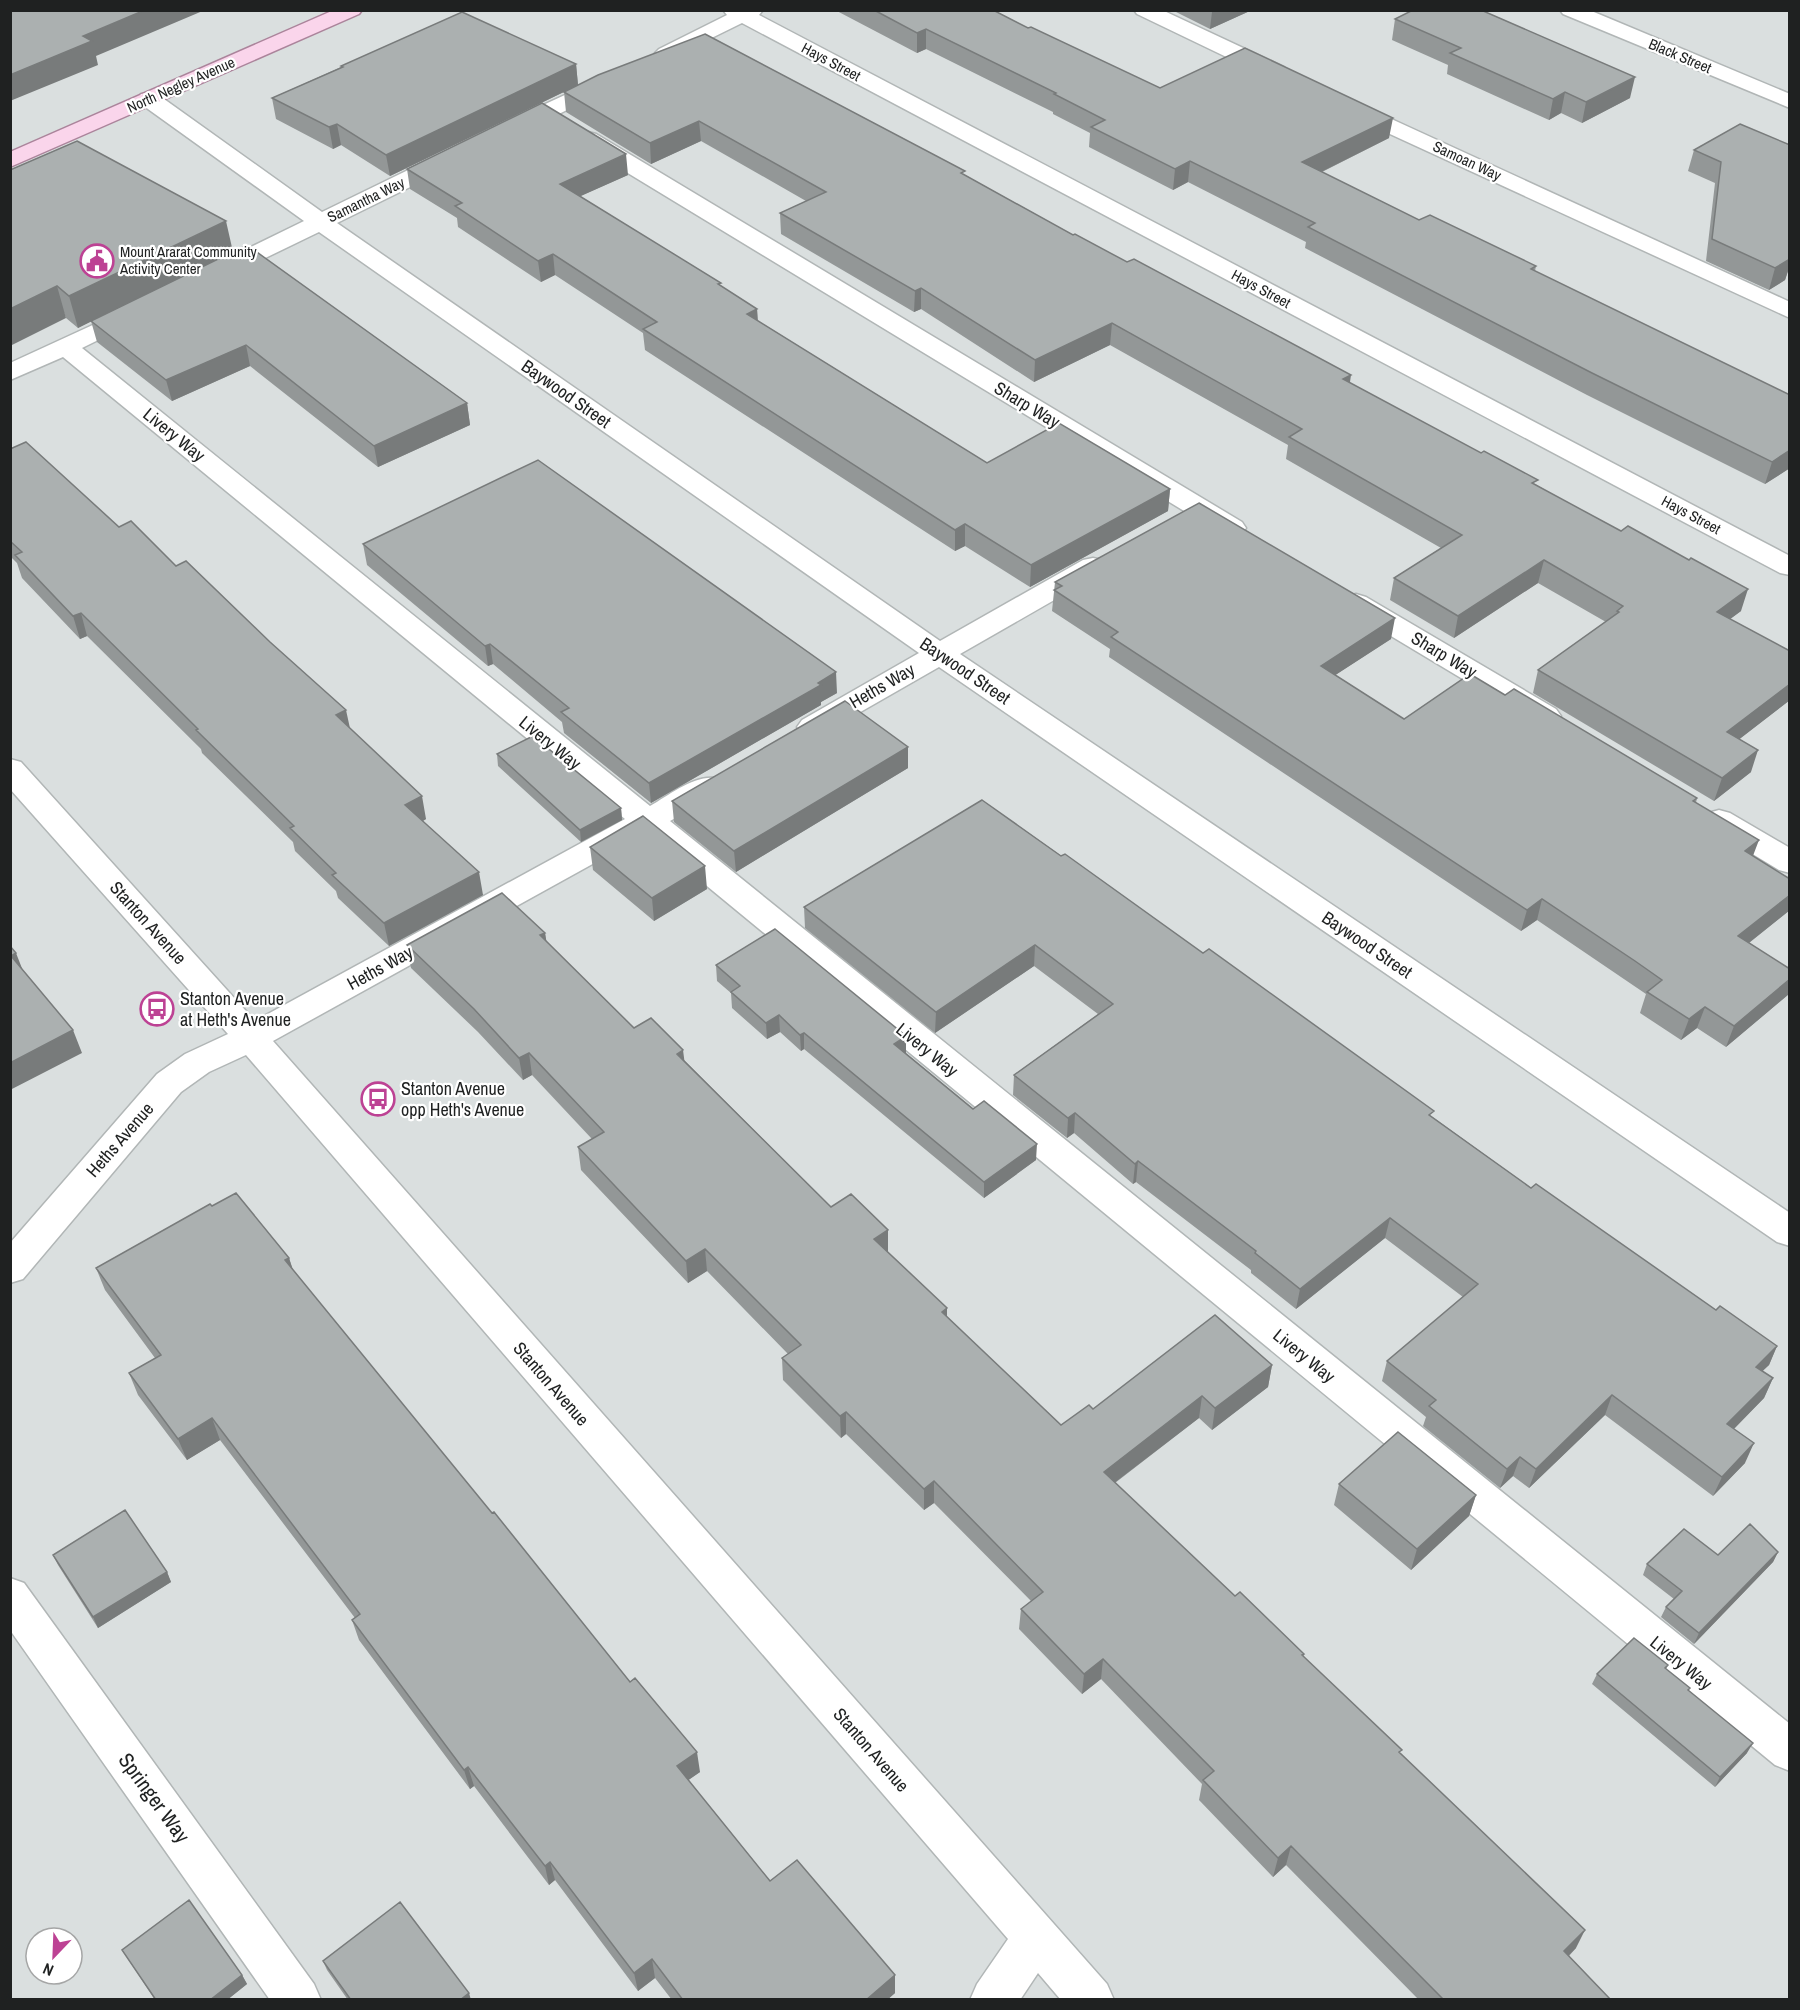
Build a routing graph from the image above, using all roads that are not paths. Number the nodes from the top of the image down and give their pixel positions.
1 (352, 10) edge
2 (1144, 10) edge
3 (1570, 10) edge
4 (743, 12) edge
5 (651, 61) edge
6 (629, 71) edge
7 (1294, 81) edge
8 (1327, 96) edge
9 (149, 99) junction
10 (1790, 102) edge
11 (545, 112) junction
12 (493, 138) edge
13 (472, 148) edge
14 (10, 160) edge
15 (320, 222) junction
16 (200, 281) edge
17 (150, 306) edge
18 (1790, 311) edge
19 (66, 347) junction
20 (10, 373) edge
21 (1197, 508) junction
22 (1167, 525) edge
23 (1248, 538) edge
24 (1116, 553) edge
25 (1790, 567) edge
26 (1340, 593) edge
27 (938, 653) junction
28 (1565, 728) edge
29 (787, 741) edge
30 (10, 769) edge
31 (737, 770) edge
32 (1698, 807) edge
33 (647, 822) junction
34 (1790, 862) edge
35 (251, 1038) junction
36 (1790, 1232) edge
37 (10, 1269) edge
38 (10, 1596) edge
39 (1790, 1751) edge
40 (1035, 1939) junction
41 (298, 2000) edge
42 (993, 2000) edge
43 (1091, 2000) edge

1 - 9 main road, North Negley Avenue
2 - 7 street
3 - 10 street, Black Street
4 - 5 street
4 - 25 street, Hays Street
6 - 11 street
8 - 18 street, Samoan Way
9 - 14 main road, North Negley Avenue
9 - 15 street, Baywood Street
11 - 12 street
11 - 21 street, Sharp Way
13 - 15 street, Samantha Way
15 - 16 street, Samantha Way
15 - 27 street, Baywood Street
17 - 19 street
19 - 20 street
19 - 33 street, Livery Way
21 - 22 street
21 - 23 street, Sharp Way
24 - 27 street, Heths Way
26 - 28 street, Sharp Way
27 - 29 street, Heths Way
27 - 36 street, Baywood Street
30 - 35 street, Stanton Avenue
31 - 33 street, Heths Way
32 - 34 street
33 - 35 street, Heths Way
33 - 39 street, Livery Way
35 - 37 street, Heths Avenue
35 - 40 street, Stanton Avenue
38 - 41 street, Springer Way
40 - 42 street
40 - 43 street, Stanton Avenue

